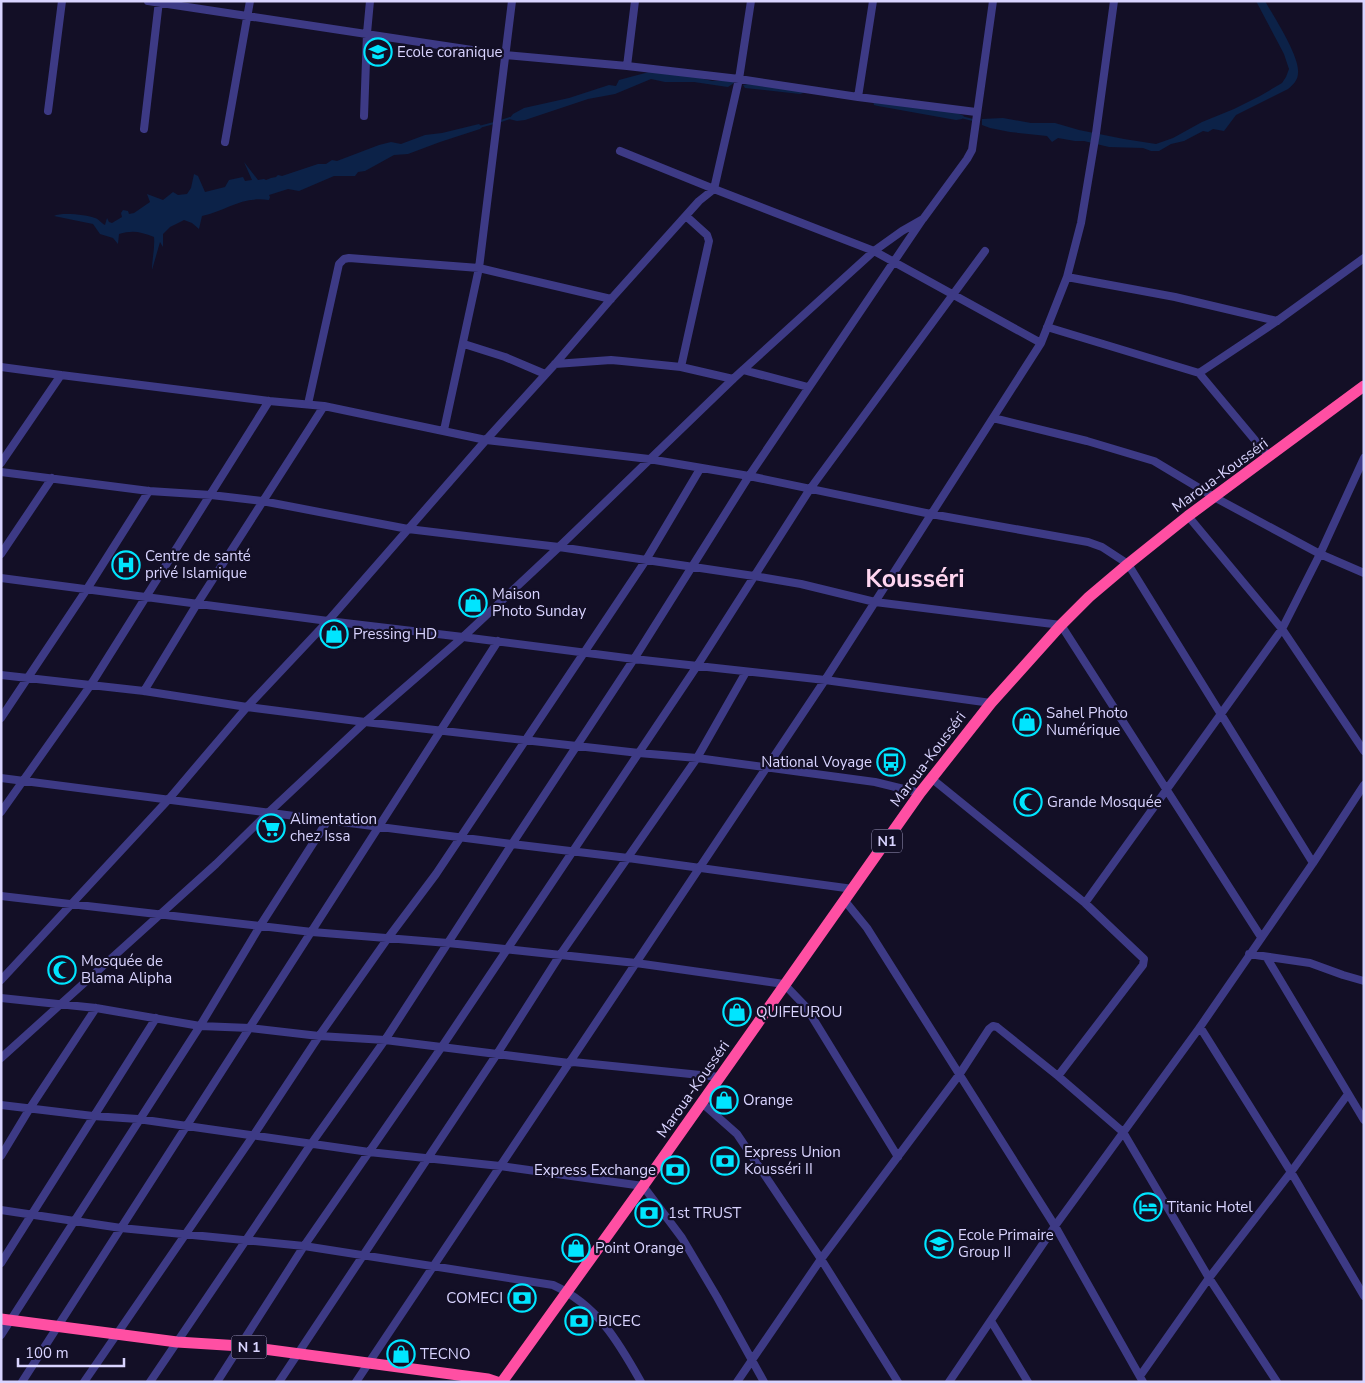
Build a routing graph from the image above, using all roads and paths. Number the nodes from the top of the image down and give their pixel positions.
1 (62, 1) edge
2 (148, 1) edge
3 (250, 1) edge
4 (370, 1) edge
5 (512, 1) edge
6 (635, 1) edge
7 (751, 1) edge
8 (873, 1) edge
9 (993, 1) edge
10 (1114, 1) edge
11 (159, 2) edge
12 (248, 17) junction
13 (367, 33) junction
14 (505, 55) junction
15 (627, 66) junction
16 (739, 79) junction
17 (858, 97) junction
18 (48, 111) dead end
19 (976, 114) junction
20 (364, 116) dead end
21 (144, 129) dead end
22 (225, 142) dead end
23 (620, 151) dead end
24 (714, 189) junction
25 (686, 216) junction
26 (923, 219) junction
27 (874, 251) junction
28 (985, 251) dead end
29 (1364, 258) edge
30 (894, 261) junction
31 (479, 268) junction
32 (1067, 277) junction
33 (954, 294) junction
34 (611, 299) junction
35 (1277, 321) junction
36 (1047, 327) junction
37 (1041, 342) junction
38 (464, 344) junction
39 (555, 364) junction
40 (1, 367) edge
41 (681, 367) junction
42 (743, 370) junction
43 (1199, 373) junction
44 (545, 374) junction
45 (61, 375) junction
46 (733, 379) junction
47 (1364, 386) edge
48 (808, 387) junction
49 (269, 401) junction
50 (308, 404) junction
51 (324, 406) junction
52 (993, 418) junction
53 (444, 430) junction
54 (486, 440) junction
55 (1269, 457) junction
56 (1364, 458) edge
57 (649, 459) junction
58 (1, 463) edge
59 (700, 468) junction
60 (1, 472) edge
61 (749, 476) junction
62 (52, 478) junction
63 (810, 489) junction
64 (149, 491) junction
65 (211, 495) junction
66 (1214, 498) junction
67 (262, 501) junction
68 (931, 514) junction
69 (1188, 516) junction
70 (408, 528) junction
71 (559, 547) junction
72 (1, 554) edge
73 (1320, 554) junction
74 (646, 560) junction
75 (1128, 564) junction
76 (693, 568) junction
77 (1364, 573) edge
78 (754, 576) junction
79 (1, 578) edge
80 (87, 589) junction
81 (146, 597) junction
82 (875, 602) junction
83 (197, 604) junction
84 (328, 621) junction
85 (1061, 625) junction
86 (1282, 629) junction
87 (463, 637) junction
88 (498, 641) junction
89 (585, 653) junction
90 (634, 659) junction
91 (697, 666) junction
92 (746, 672) junction
93 (1, 675) edge
94 (28, 678) junction
95 (825, 680) junction
96 (90, 686) junction
97 (144, 691) junction
98 (991, 702) junction
99 (247, 707) junction
100 (1222, 713) junction
101 (1, 718) edge
102 (365, 722) junction
103 (441, 730) junction
104 (525, 740) junction
105 (578, 746) junction
106 (1364, 751) edge
107 (639, 753) junction
108 (697, 758) junction
109 (766, 768) junction
110 (1, 778) edge
111 (931, 778) junction
112 (22, 780) junction
113 (1364, 785) edge
114 (1166, 791) junction
115 (920, 792) junction
116 (168, 800) junction
117 (1, 812) edge
118 (268, 813) junction
119 (328, 820) junction
120 (380, 826) junction
121 (461, 836) junction
122 (512, 844) junction
123 (572, 850) junction
124 (628, 858) junction
125 (1313, 863) junction
126 (700, 867) junction
127 (853, 889) junction
128 (1, 896) edge
129 (845, 901) junction
130 (1085, 903) junction
131 (70, 904) junction
132 (161, 914) junction
133 (260, 926) junction
134 (312, 932) junction
135 (1261, 937) junction
136 (388, 938) junction
137 (448, 943) junction
138 (506, 949) junction
139 (1249, 954) junction
140 (560, 956) junction
141 (1267, 958) junction
142 (636, 963) junction
143 (1, 980) edge
144 (1364, 980) edge
145 (784, 984) junction
146 (1, 998) edge
147 (62, 1004) junction
148 (96, 1008) junction
149 (156, 1018) junction
150 (200, 1026) junction
151 (1200, 1027) junction
152 (250, 1028) junction
153 (319, 1036) junction
154 (386, 1040) junction
155 (440, 1048) junction
156 (497, 1054) junction
157 (1, 1058) edge
158 (569, 1063) junction
159 (959, 1075) junction
160 (1058, 1076) junction
161 (720, 1077) junction
162 (1348, 1094) junction
163 (702, 1103) junction
164 (1, 1105) edge
165 (30, 1108) junction
166 (93, 1116) junction
167 (138, 1119) junction
168 (1364, 1120) edge
169 (188, 1126) junction
170 (1123, 1132) junction
171 (253, 1136) junction
172 (311, 1144) junction
173 (369, 1152) junction
174 (1, 1156) edge
175 (898, 1157) junction
176 (427, 1159) junction
177 (500, 1166) junction
178 (1291, 1172) junction
179 (643, 1186) junction
180 (1, 1210) edge
181 (33, 1213) junction
182 (75, 1220) junction
183 (1055, 1226) junction
184 (122, 1228) junction
185 (185, 1235) junction
186 (247, 1239) junction
187 (304, 1246) junction
188 (362, 1255) junction
189 (821, 1259) junction
190 (1, 1262) edge
191 (433, 1266) junction
192 (1209, 1278) junction
193 (567, 1291) junction
194 (1364, 1296) edge
195 (6, 1320) edge
196 (991, 1321) junction
197 (58, 1327) junction
198 (1, 1334) edge
199 (116, 1335) junction
200 (176, 1342) junction
201 (241, 1346) junction
202 (298, 1353) junction
203 (752, 1362) junction
204 (369, 1363) junction
205 (1141, 1379) edge
206 (22, 1382) edge
207 (84, 1382) edge
208 (150, 1382) edge
209 (216, 1382) edge
210 (279, 1382) edge
211 (356, 1382) edge
212 (497, 1382) edge
213 (502, 1382) edge
214 (642, 1382) edge
215 (737, 1382) edge
216 (764, 1382) edge
217 (898, 1382) edge
218 (949, 1382) edge
219 (1028, 1382) edge
220 (1277, 1382) edge

1 - 18 street
2 - 11 street
3 - 12 street
4 - 13 street
5 - 14 street
6 - 15 street
7 - 16 street
8 - 17 street
9 - 19 street
10 - 32 street
11 - 12 street
11 - 21 street
12 - 13 street
12 - 22 street
13 - 14 street
13 - 20 street
14 - 15 street
14 - 31 street
15 - 16 street
16 - 17 street
16 - 24 street
17 - 19 street
19 - 26 street
23 - 24 street
24 - 25 street
24 - 27 street
25 - 34 street
25 - 41 street
26 - 27 street
26 - 30 street
27 - 30 street
27 - 42 street
28 - 33 street
29 - 35 street
30 - 33 street
30 - 48 street
31 - 34 street
31 - 38 street
31 - 50 street
32 - 35 street
32 - 36 street
33 - 37 street
33 - 63 street
34 - 39 street
35 - 43 street
36 - 37 street
36 - 43 street
37 - 52 street
38 - 44 street
38 - 53 street
39 - 41 street
39 - 44 street
40 - 45 street
41 - 46 street
42 - 46 street
42 - 48 street
43 - 55 street
44 - 54 street
45 - 49 street
45 - 58 street
46 - 57 street
47 - 55 highway, Maroua-Kousséri / N1
48 - 61 street
49 - 50 street
49 - 65 street
50 - 51 street
51 - 53 street
51 - 67 street
52 - 66 street
52 - 68 street
53 - 54 street
54 - 57 street
54 - 70 street
55 - 66 highway, Maroua-Kousséri / N1
56 - 73 street
57 - 59 street
57 - 71 street
59 - 61 street
59 - 74 street
60 - 62 street
61 - 63 street
61 - 76 street
62 - 64 street
62 - 72 street
63 - 68 street
63 - 78 street
64 - 65 street
64 - 80 street
65 - 67 street
65 - 81 street
66 - 69 highway, Maroua-Kousséri / N1
66 - 73 street
67 - 70 street
67 - 83 street
68 - 75 street
68 - 82 street
69 - 75 highway, Maroua-Kousséri / N1
69 - 86 street
70 - 71 street
70 - 84 street
71 - 74 street
71 - 87 street
73 - 77 street
73 - 86 street
74 - 76 street
74 - 89 street
75 - 85 highway, Maroua-Kousséri / N1
75 - 100 street
76 - 78 street
76 - 90 street
78 - 82 street
78 - 91 street
79 - 80 street
80 - 81 street
80 - 94 street
81 - 83 street
81 - 96 street
82 - 85 street
82 - 95 street
83 - 84 street
83 - 97 street
84 - 87 street
84 - 99 street
85 - 98 highway, Maroua-Kousséri / N1
85 - 114 street
86 - 100 street
86 - 106 street
87 - 88 street
87 - 102 street
88 - 89 street
88 - 103 street
89 - 90 street
89 - 104 street
90 - 91 street
90 - 105 street
91 - 92 street
91 - 107 street
92 - 95 street
92 - 108 street
93 - 94 street
94 - 96 street
94 - 101 street
95 - 98 street
95 - 109 street
96 - 97 street
96 - 112 street
97 - 99 street
98 - 111 highway, Maroua-Kousséri / N1
99 - 102 street
99 - 116 street
100 - 114 street
100 - 125 street
102 - 103 street
102 - 118 street
103 - 104 street
103 - 120 street
104 - 105 street
104 - 121 street
105 - 107 street
105 - 122 street
107 - 108 street
107 - 123 street
108 - 109 street
108 - 124 street
109 - 115 street
109 - 126 street
110 - 112 street
111 - 115 highway, Maroua-Kousséri / N1
111 - 130 street
112 - 116 street
112 - 117 street
113 - 125 street
114 - 130 street
114 - 135 street
115 - 127 highway, Maroua-Kousséri / N1
116 - 118 street
116 - 131 street
118 - 119 street
118 - 132 street
119 - 120 street
119 - 133 street
120 - 121 street
120 - 134 street
121 - 122 street
121 - 136 street
122 - 123 street
122 - 137 street
123 - 124 street
123 - 138 street
124 - 126 street
124 - 140 street
125 - 135 street
126 - 127 street
126 - 142 street
127 - 129 highway, Maroua-Kousséri / N1
128 - 131 street
129 - 145 highway, Maroua-Kousséri / N1
129 - 159 street
130 - 160 street
131 - 132 street
131 - 143 street
132 - 133 street
132 - 147 street
133 - 134 street
133 - 150 street
134 - 136 street
134 - 152 street
135 - 139 street
136 - 137 street
136 - 153 street
137 - 138 street
137 - 154 street
138 - 140 street
138 - 155 street
139 - 141 street
139 - 151 street
140 - 142 street
140 - 156 street
141 - 144 street
141 - 162 street
142 - 145 street
142 - 158 street
145 - 161 highway, Maroua-Kousséri / N1
145 - 175 street
146 - 147 street
147 - 148 street
147 - 157 street
148 - 149 street
148 - 165 street
149 - 150 street
149 - 166 street
150 - 152 street
150 - 167 street
151 - 170 street
151 - 178 street
152 - 153 street
152 - 169 street
153 - 154 street
153 - 171 street
154 - 155 street
154 - 172 street
155 - 156 street
155 - 173 street
156 - 158 street
156 - 176 street
158 - 161 street
158 - 177 street
159 - 160 street
159 - 175 street
159 - 183 street
160 - 170 street
161 - 163 highway, Maroua-Kousséri / N1
162 - 168 street
162 - 178 street
163 - 179 highway, Maroua-Kousséri / N1
163 - 189 street
164 - 165 street
165 - 166 street
165 - 174 street
166 - 167 street
166 - 181 street
167 - 169 street
167 - 182 street
169 - 171 street
169 - 184 street
170 - 183 street
170 - 192 street
171 - 172 street
171 - 185 street
172 - 173 street
172 - 186 street
173 - 176 street
173 - 187 street
175 - 189 street
176 - 177 street
176 - 188 street
177 - 179 street
177 - 191 street
178 - 192 street
178 - 194 street
179 - 193 highway, Maroua-Kousséri / N1
179 - 203 street
180 - 181 street
181 - 182 street
181 - 190 street
182 - 184 street
182 - 195 street
183 - 196 street
183 - 205 street
184 - 185 street
184 - 197 street
185 - 186 street
185 - 199 street
186 - 187 street
186 - 200 street
187 - 188 street
187 - 201 street
188 - 191 street
188 - 202 street
189 - 203 street
189 - 217 street
191 - 193 street
191 - 204 street
192 - 205 street
192 - 220 street
193 - 213 highway, Maroua-Kousséri / N1
193 - 214 street
195 - 197 highway, N 1
195 - 198 street
196 - 218 street
196 - 219 street
197 - 199 highway, N 1
197 - 206 street
199 - 200 highway, N 1
199 - 207 street
200 - 201 highway, N 1
200 - 208 street
201 - 202 highway, N 1
201 - 209 street
202 - 204 highway, N 1
202 - 210 street
203 - 215 street
203 - 216 street
204 - 211 street
204 - 212 highway, N 1

